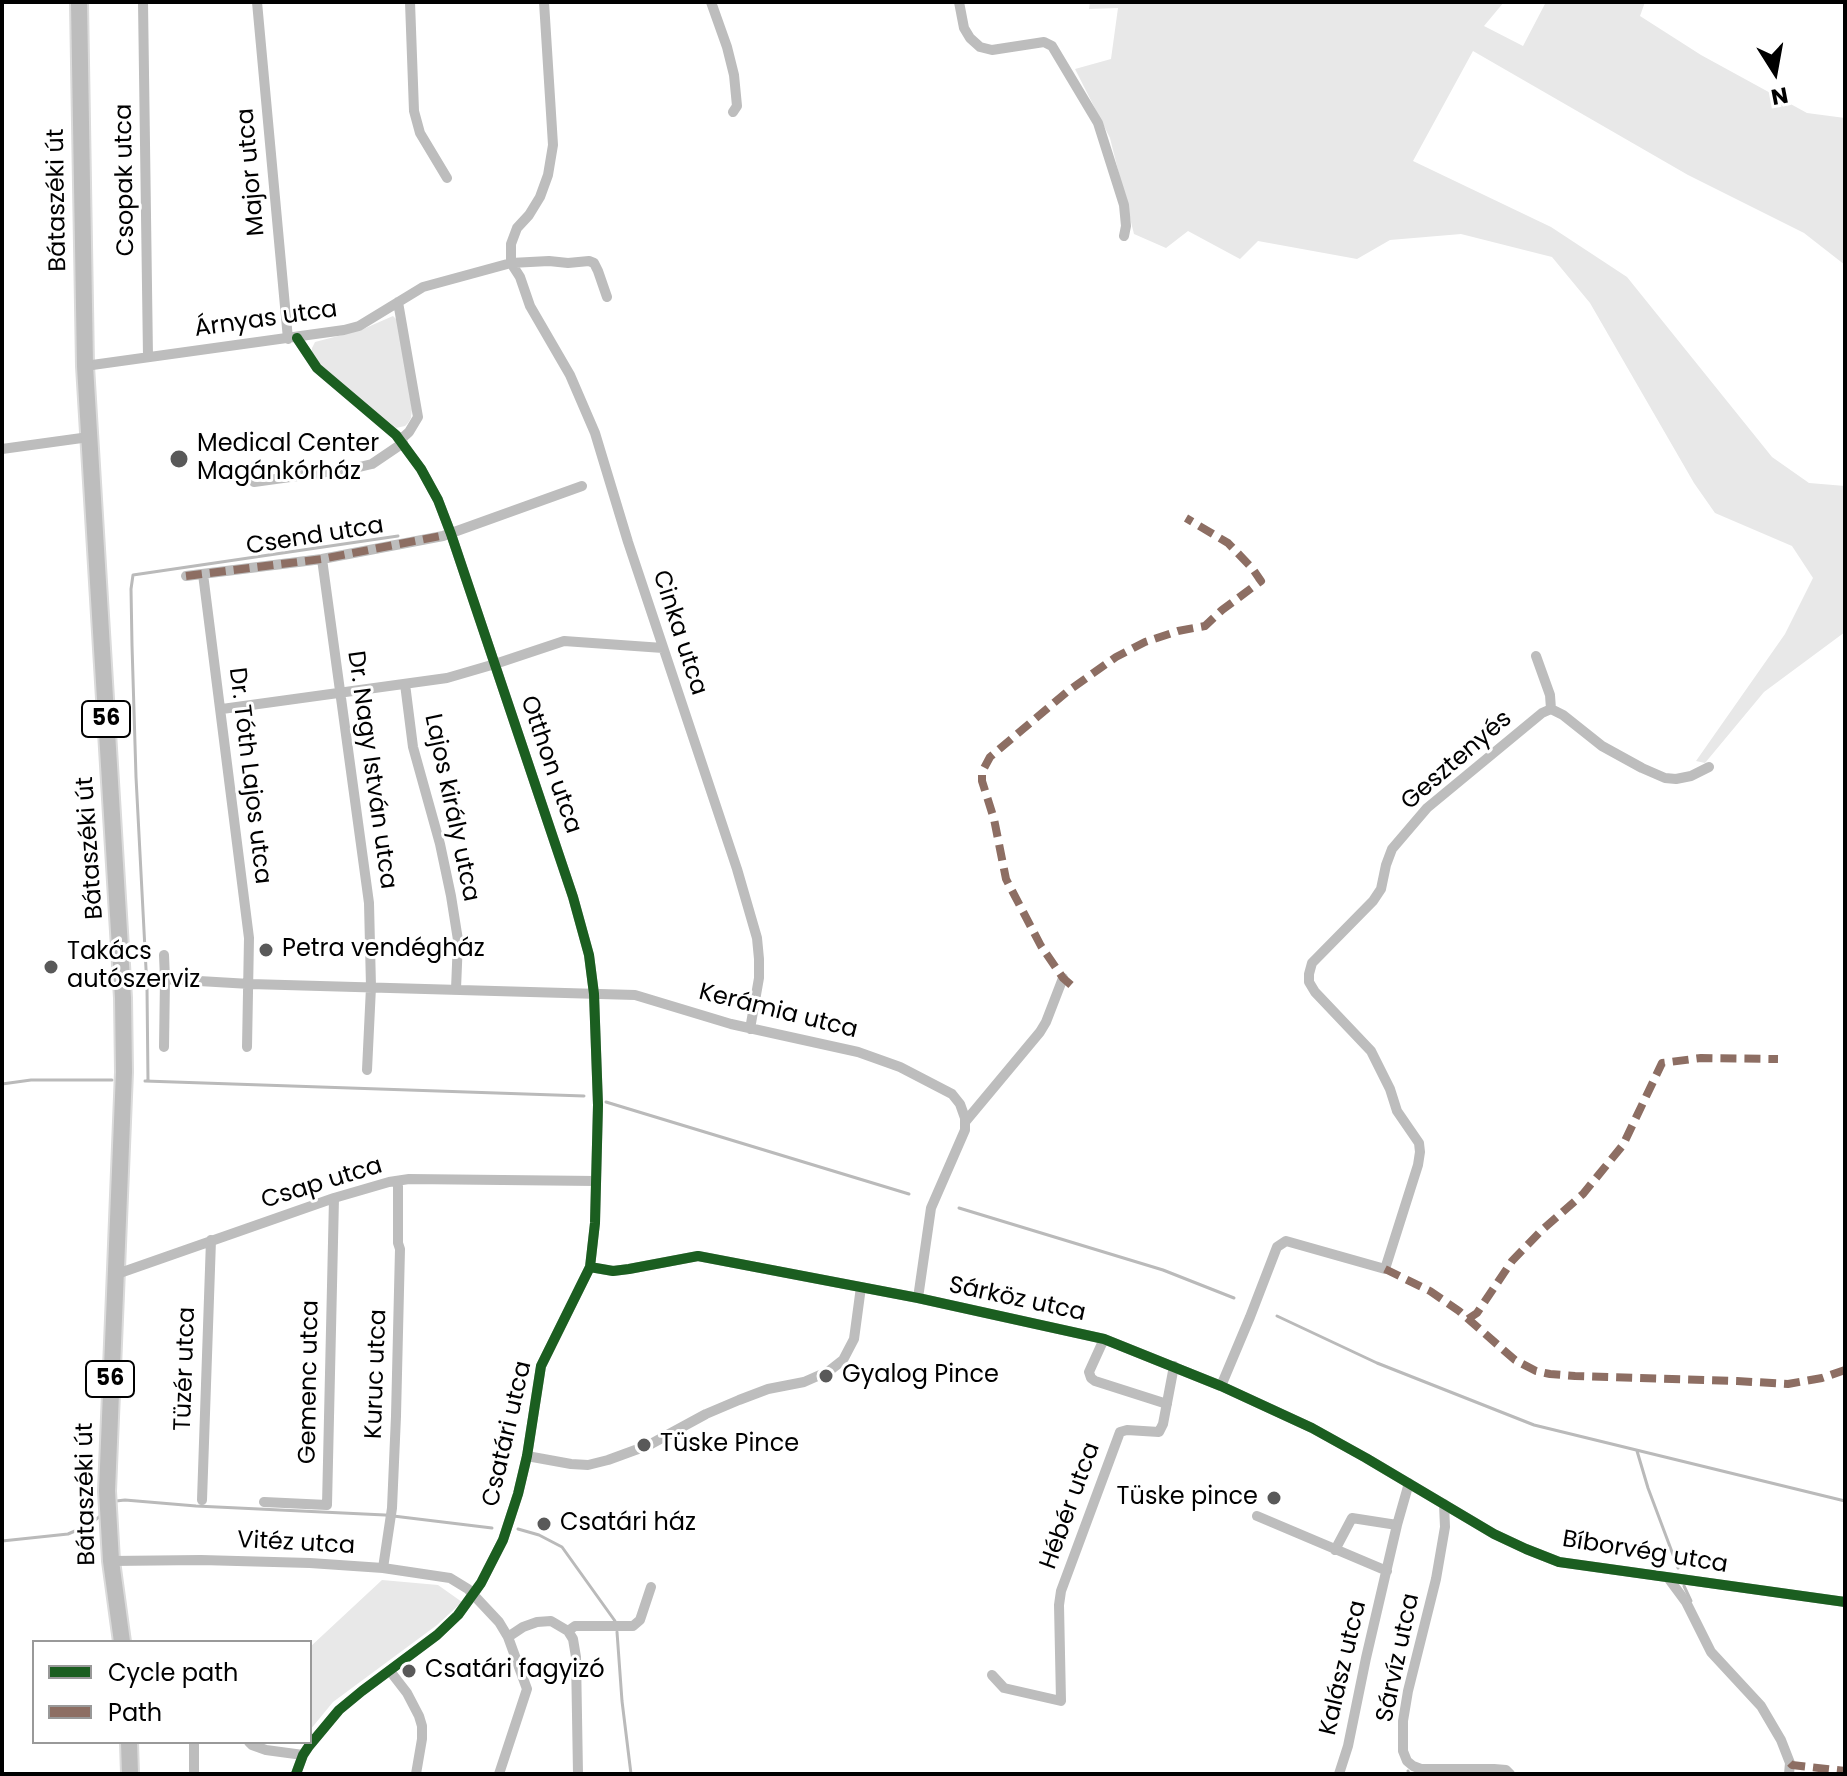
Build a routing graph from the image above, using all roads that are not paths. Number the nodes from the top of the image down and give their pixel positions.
1 (79, 2) edge
2 (143, 2) edge
3 (257, 2) edge
4 (410, 2) edge
5 (544, 2) edge
6 (711, 2) edge
7 (959, 2) edge
8 (733, 112) dead end
9 (447, 178) dead end
10 (1124, 236) dead end
11 (511, 263) junction
12 (607, 297) dead end
13 (398, 302) junction
14 (292, 338) junction
15 (148, 357) junction
16 (85, 366) junction
17 (89, 437) junction
18 (401, 442) junction
19 (2, 449) edge
20 (254, 482) dead end
21 (582, 486) dead end
22 (451, 534) junction
23 (322, 559) junction
24 (203, 574) junction
25 (186, 576) dead end
26 (663, 648) junction
27 (1536, 656) dead end
28 (495, 664) junction
29 (405, 684) junction
30 (341, 693) junction
31 (222, 709) junction
32 (1551, 709) junction
33 (1709, 767) dead end
34 (164, 955) dead end
35 (1063, 978) dead end
36 (165, 979) junction
37 (250, 984) junction
38 (371, 987) junction
39 (456, 989) junction
40 (594, 994) junction
41 (750, 1029) junction
42 (164, 1047) dead end
43 (247, 1047) dead end
44 (367, 1070) dead end
45 (965, 1122) junction
46 (398, 1181) junction
47 (596, 1181) junction
48 (334, 1198) junction
49 (211, 1240) junction
50 (590, 1267) junction
51 (117, 1274) junction
52 (861, 1287) junction
53 (918, 1298) junction
54 (1104, 1339) junction
55 (1174, 1366) junction
56 (1221, 1386) junction
57 (1167, 1404) junction
58 (527, 1456) junction
59 (1409, 1483) junction
60 (202, 1500) dead end
61 (264, 1502) dead end
62 (1444, 1504) junction
63 (1257, 1516) dead end
64 (1397, 1525) junction
65 (1335, 1550) junction
66 (111, 1561) junction
67 (383, 1568) junction
68 (1387, 1571) junction
69 (1669, 1579) junction
70 (651, 1587) dead end
71 (474, 1594) junction
72 (1845, 1602) edge
73 (568, 1631) junction
74 (508, 1637) junction
75 (122, 1640) edge
76 (390, 1671) junction
77 (992, 1675) dead end
78 (312, 1742) edge
79 (129, 1744) edge
80 (194, 1744) edge
81 (251, 1744) edge
82 (311, 1744) edge
83 (303, 1755) junction
84 (130, 1774) edge
85 (194, 1774) edge
86 (296, 1774) edge
87 (416, 1774) edge
88 (499, 1774) edge
89 (578, 1774) edge
90 (1339, 1774) edge
91 (1510, 1774) edge
92 (1789, 1774) edge

1 - 16 main road, Bátaszéki út / 56
2 - 15 street, Csopak utca
3 - 14 street, Major utca
4 - 9 street
5 - 11 street
6 - 8 street
7 - 10 street
11 - 12 street, Árnyas utca
11 - 13 street, Árnyas utca
11 - 26 street, Cinka utca
13 - 14 street, Árnyas utca
13 - 18 street
14 - 15 street, Árnyas utca
14 - 18 street, Otthon utca
15 - 16 street, Árnyas utca
16 - 17 main road, Bátaszéki út / 56
17 - 19 street
17 - 51 main road, Bátaszéki út / 56
18 - 20 street
18 - 22 street, Otthon utca
21 - 22 street, Csend utca
22 - 23 street, Csend utca
22 - 28 street, Otthon utca
23 - 24 street, Csend utca
23 - 30 street, Dr. Nagy István utca
24 - 25 street, Csend utca
24 - 31 street, Dr. Tóth Lajos utca
26 - 28 street
26 - 41 street, Cinka utca
27 - 32 street
28 - 29 street
28 - 40 street, Otthon utca
29 - 30 street
29 - 39 street, Lajos király utca
30 - 31 street
30 - 38 street, Dr. Nagy István utca
31 - 37 street, Dr. Tóth Lajos utca
32 - 33 street
32 - 56 street, Gesztenyés
34 - 36 street
35 - 45 street
36 - 37 street, Kerámia utca
36 - 42 street
37 - 38 street, Kerámia utca
37 - 43 street
38 - 39 street, Kerámia utca
38 - 44 street
39 - 40 street, Kerámia utca
40 - 41 street, Kerámia utca
40 - 47 street, Otthon utca
41 - 45 street, Kerámia utca
45 - 53 street
46 - 47 street, Csap utca
46 - 48 street, Csap utca
46 - 67 street, Kuruc utca
47 - 50 street, Otthon utca
48 - 49 street, Csap utca
48 - 61 street, Gemenc utca
49 - 51 street, Csap utca
49 - 60 street, Tüzér utca
50 - 52 street, Sárköz utca
50 - 58 street, Csatári utca
51 - 66 main road, Bátaszéki út / 56
52 - 53 street, Sárköz utca
52 - 58 street
53 - 54 street, Sárköz utca
54 - 55 street, Sárköz utca
54 - 57 street
55 - 56 street, Sárköz utca
55 - 57 street, Hébér utca
56 - 59 street, Sárköz utca
57 - 77 street, Hébér utca
58 - 71 street, Csatári utca
59 - 62 street, Bíborvég utca
59 - 64 street, Kalász utca
62 - 69 street, Bíborvég utca
62 - 91 street, Sárvíz utca
63 - 65 street, Kalász utca
64 - 65 street
64 - 68 street, Kalász utca
65 - 68 street, Kalász utca
66 - 67 street, Vitéz utca
66 - 75 main road, Bátaszéki út / 56
67 - 71 street, Vitéz utca
68 - 90 street, Kalász utca
69 - 72 street, Bíborvég utca
69 - 92 street
70 - 73 street
71 - 74 street
71 - 76 street, Csatári utca
73 - 74 street
73 - 89 street
74 - 88 street
76 - 78 street, Csatári utca
76 - 87 street
79 - 84 main road
80 - 85 street
81 - 83 street
82 - 83 street, Csatári utca
83 - 86 street, Csatári utca

